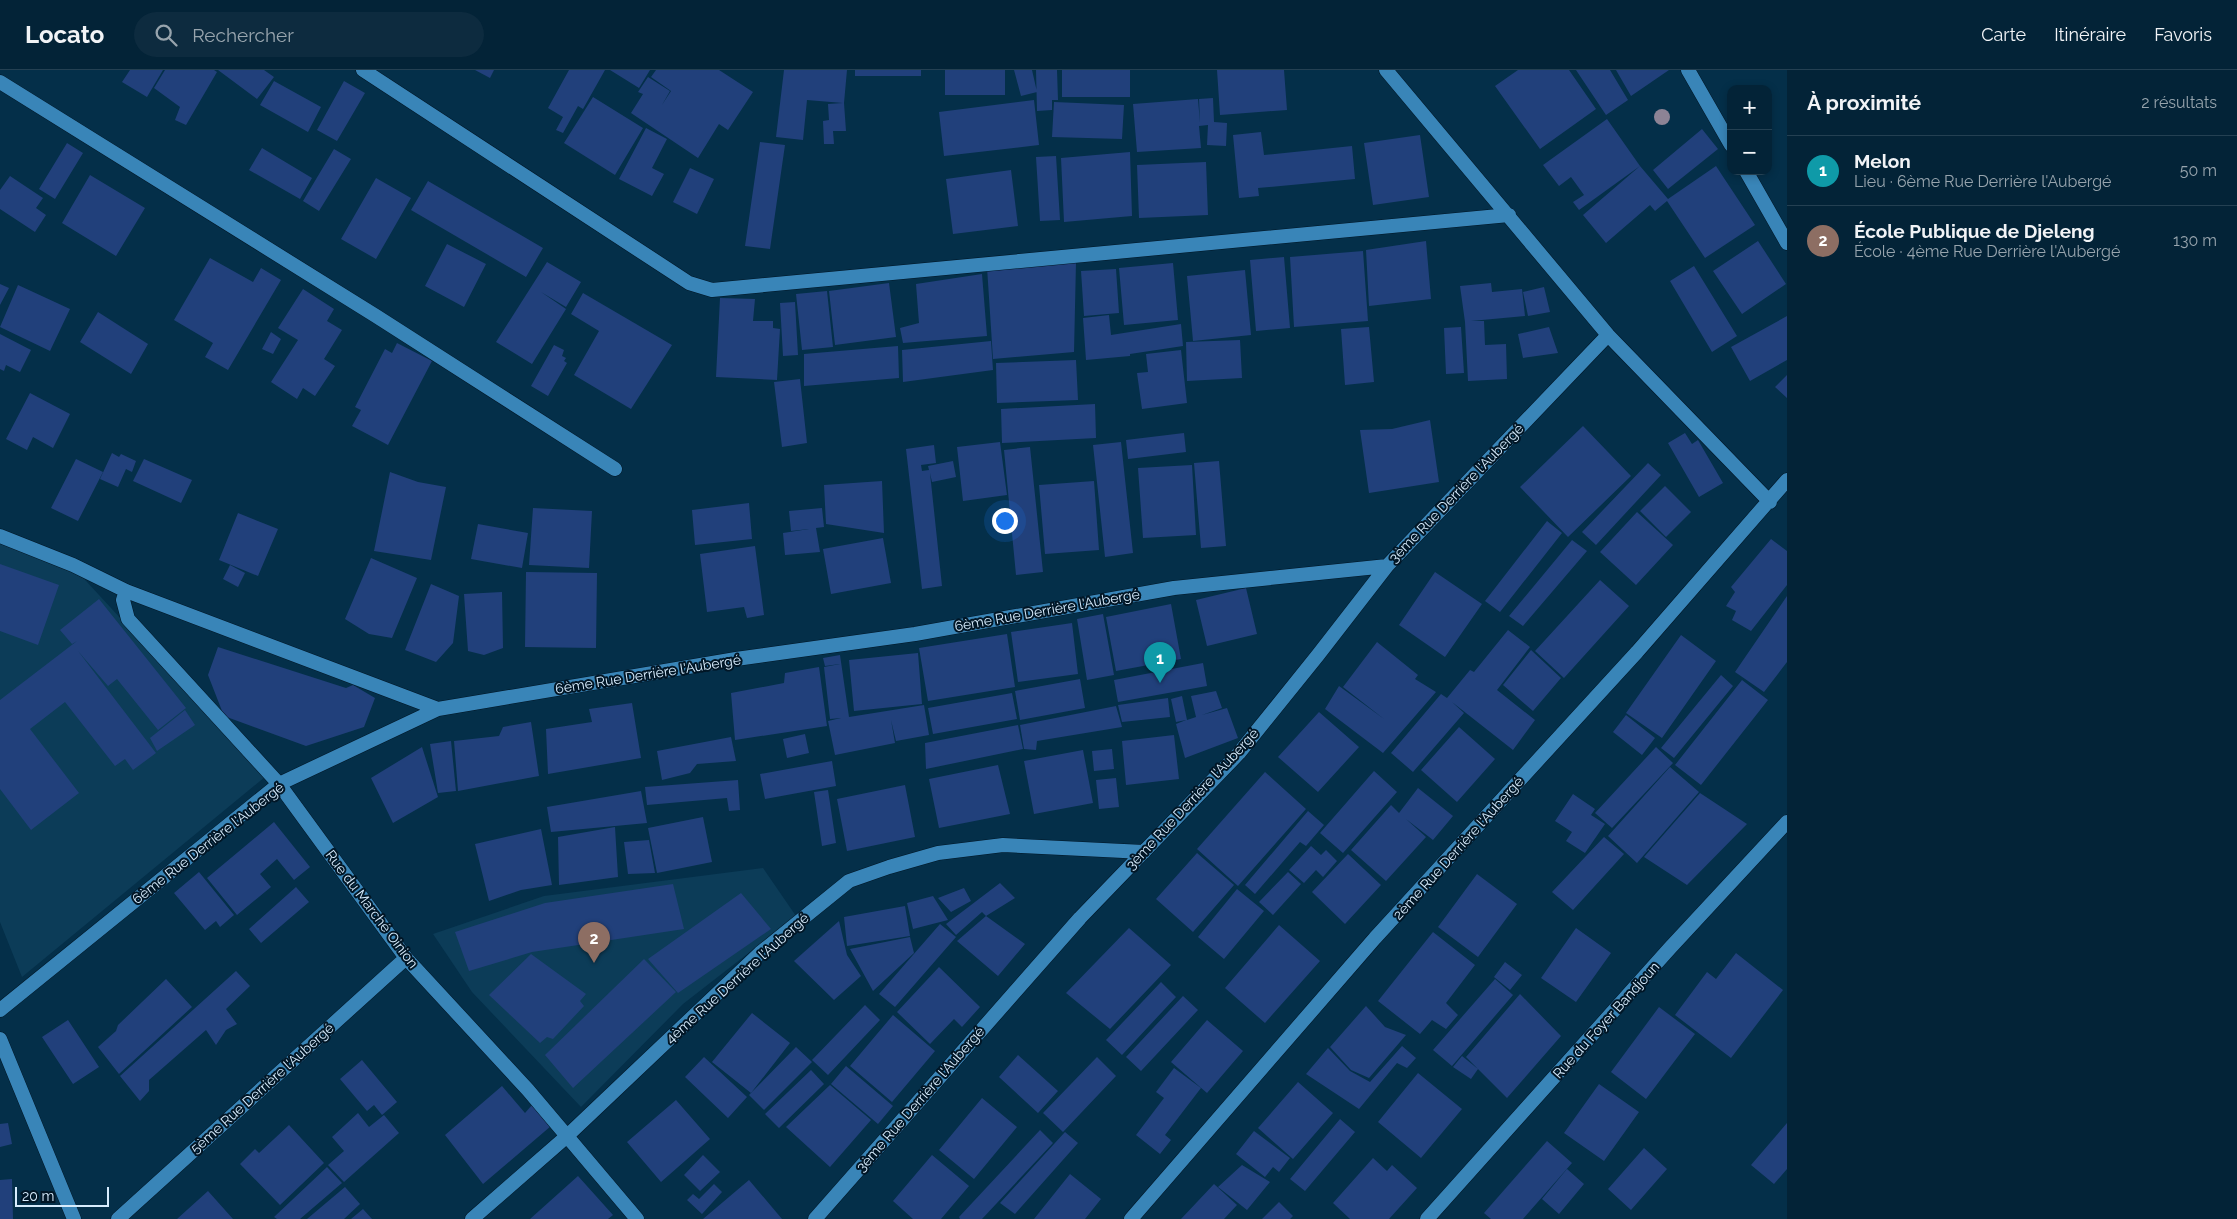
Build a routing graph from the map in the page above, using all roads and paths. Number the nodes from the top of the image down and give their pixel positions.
1 (363, 70) edge
2 (1386, 70) edge
3 (1688, 70) edge
4 (0, 82) edge
5 (1727, 138) edge
6 (1748, 175) edge
7 (1509, 215) junction
8 (1787, 243) edge
9 (1608, 335) junction
10 (615, 469) dead end
11 (1787, 480) edge
12 (1770, 502) junction
13 (0, 536) edge
14 (1387, 566) junction
15 (126, 591) junction
16 (438, 709) junction
17 (279, 784) junction
18 (1787, 822) edge
19 (1144, 852) junction
20 (406, 958) junction
21 (0, 1010) edge
22 (0, 1039) edge
23 (566, 1137) junction
24 (74, 1219) edge
25 (118, 1219) edge
26 (472, 1219) edge
27 (637, 1219) edge
28 (815, 1219) edge
29 (1131, 1219) edge
30 (1427, 1219) edge

1 - 7 street
2 - 7 street
3 - 5 street
4 - 10 street
6 - 8 street
7 - 9 street
9 - 12 street
9 - 14 street, 3ème Rue Derrière l'Aubergé
11 - 12 street, 2ème Rue Derrière l'Aubergé
12 - 29 street, 2ème Rue Derrière l'Aubergé
13 - 15 street
14 - 16 street, 6ème Rue Derrière l'Aubergé
14 - 19 street, 3ème Rue Derrière l'Aubergé
15 - 16 street
15 - 17 street, Rue du Marché Oinion
16 - 17 street, 6ème Rue Derrière l'Aubergé
17 - 20 street, Rue du Marché Oinion
17 - 21 street, 6ème Rue Derrière l'Aubergé
18 - 30 street, Rue du Foyer Bandjoun
19 - 23 street, 4ème Rue Derrière l'Aubergé
19 - 28 street, 3ème Rue Derrière l'Aubergé
20 - 23 street, Rue du Marché Oinion
20 - 25 street, 5ème Rue Derrière l'Aubergé
22 - 24 street
23 - 26 street, 4ème Rue Derrière l'Aubergé
23 - 27 street, Rue du Marché Oinion

